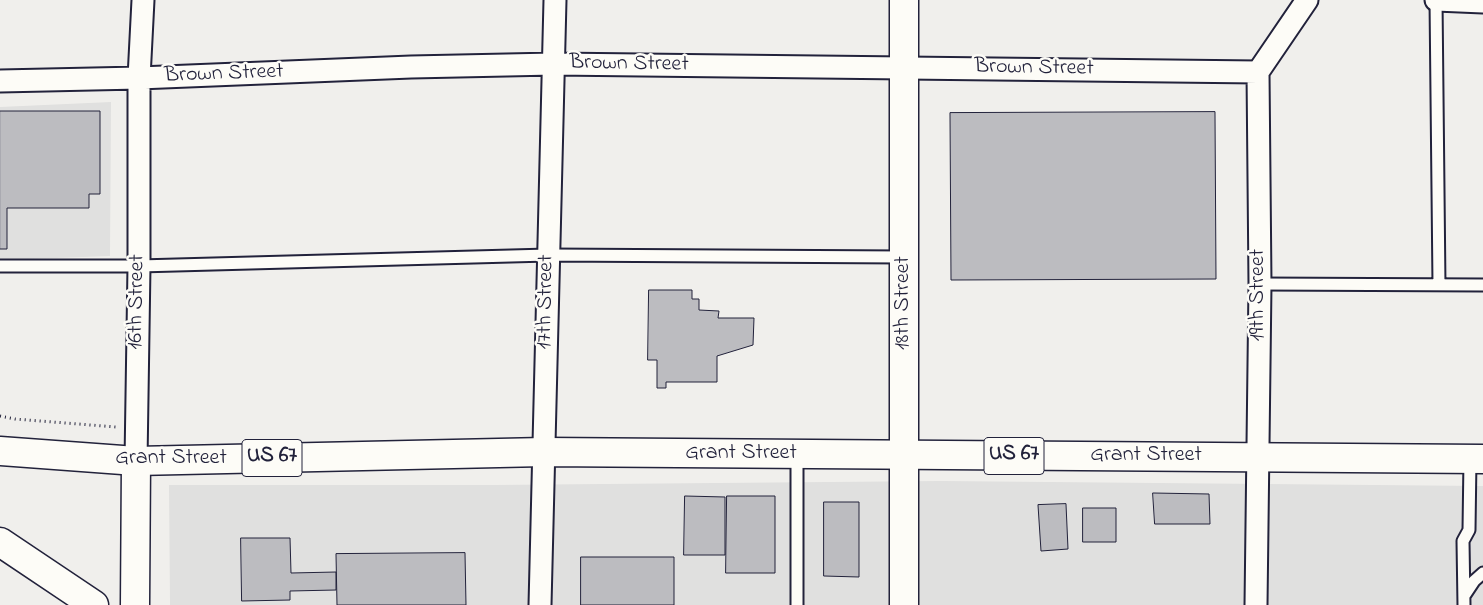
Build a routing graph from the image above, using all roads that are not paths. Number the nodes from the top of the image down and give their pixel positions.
1 (143, 0) edge
2 (555, 0) edge
3 (904, 0) edge
4 (1307, 0) edge
5 (1436, 0) edge
6 (1483, 2) edge
7 (554, 64) junction
8 (904, 68) junction
9 (1258, 72) junction
10 (140, 78) junction
11 (0, 81) edge
12 (548, 255) junction
13 (904, 257) junction
14 (0, 266) edge
15 (139, 266) junction
16 (1260, 284) junction
17 (1439, 285) junction
18 (1483, 285) edge
19 (0, 451) edge
20 (544, 452) junction
21 (798, 454) junction
22 (904, 455) junction
23 (1257, 457) junction
24 (1476, 459) edge
25 (136, 461) junction
26 (0, 542) edge
27 (1483, 572) edge
28 (1464, 601) edge
29 (94, 605) edge
30 (135, 605) edge
31 (540, 605) edge
32 (798, 605) edge
33 (904, 605) edge
34 (1256, 605) edge

1 - 10 street, 16th Street
2 - 7 street, 17th Street
3 - 8 main road, 18th Street
4 - 9 street
5 - 6 street
5 - 17 lane
7 - 8 street, Brown Street
7 - 10 street, Brown Street
7 - 12 street, 17th Street
8 - 9 street, Brown Street
8 - 13 main road, 18th Street
9 - 16 street, 19th Street
10 - 11 street, Brown Street
10 - 15 street, 16th Street
12 - 13 lane
12 - 15 lane
12 - 20 street, 17th Street
13 - 22 main road, 18th Street
14 - 15 lane
15 - 25 street, 16th Street
16 - 17 lane
16 - 23 street, 19th Street
17 - 18 lane
19 - 25 main road, Grant Street / US 67
20 - 21 main road, Grant Street / US 67
20 - 25 main road, Grant Street / US 67
20 - 31 street, 17th Street
21 - 22 main road, Grant Street / US 67
21 - 32 lane
22 - 23 main road, Grant Street / US 67
22 - 33 main road, 18th Street
23 - 24 main road, Grant Street / US 67
23 - 34 street, 19th Street
24 - 28 lane
25 - 30 main road, 16th Street
26 - 29 main road
27 - 28 lane

